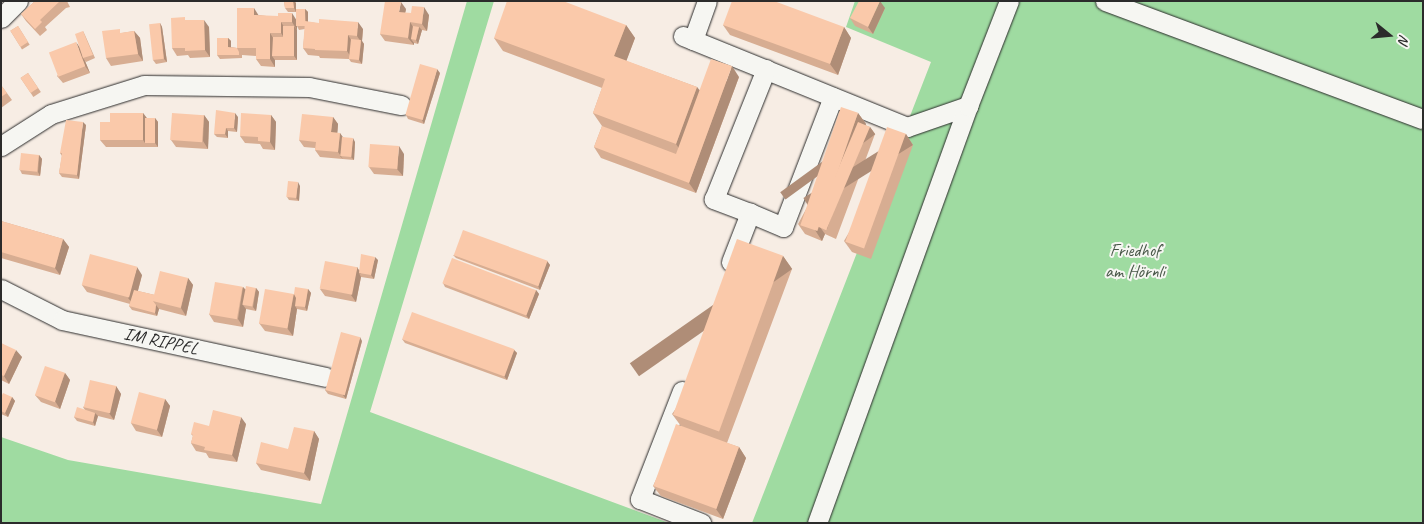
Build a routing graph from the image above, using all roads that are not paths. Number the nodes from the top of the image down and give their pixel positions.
1 (18, 1) edge
2 (707, 1) edge
3 (1009, 1) edge
4 (1104, 1) edge
5 (1, 18) edge
6 (766, 69) junction
7 (833, 97) junction
8 (401, 104) dead end
9 (968, 106) junction
10 (1423, 120) edge
11 (1, 146) edge
12 (750, 213) junction
13 (725, 278) edge
14 (1, 289) edge
15 (690, 370) edge
16 (326, 377) edge
17 (701, 523) edge
18 (817, 523) edge

1 - 5 street
2 - 6 street
3 - 9 street
4 - 10 street
6 - 7 street
6 - 12 street
7 - 9 street
7 - 12 street
8 - 11 street
9 - 18 street
12 - 13 street
14 - 16 street, IM RIPPEL
15 - 17 street

